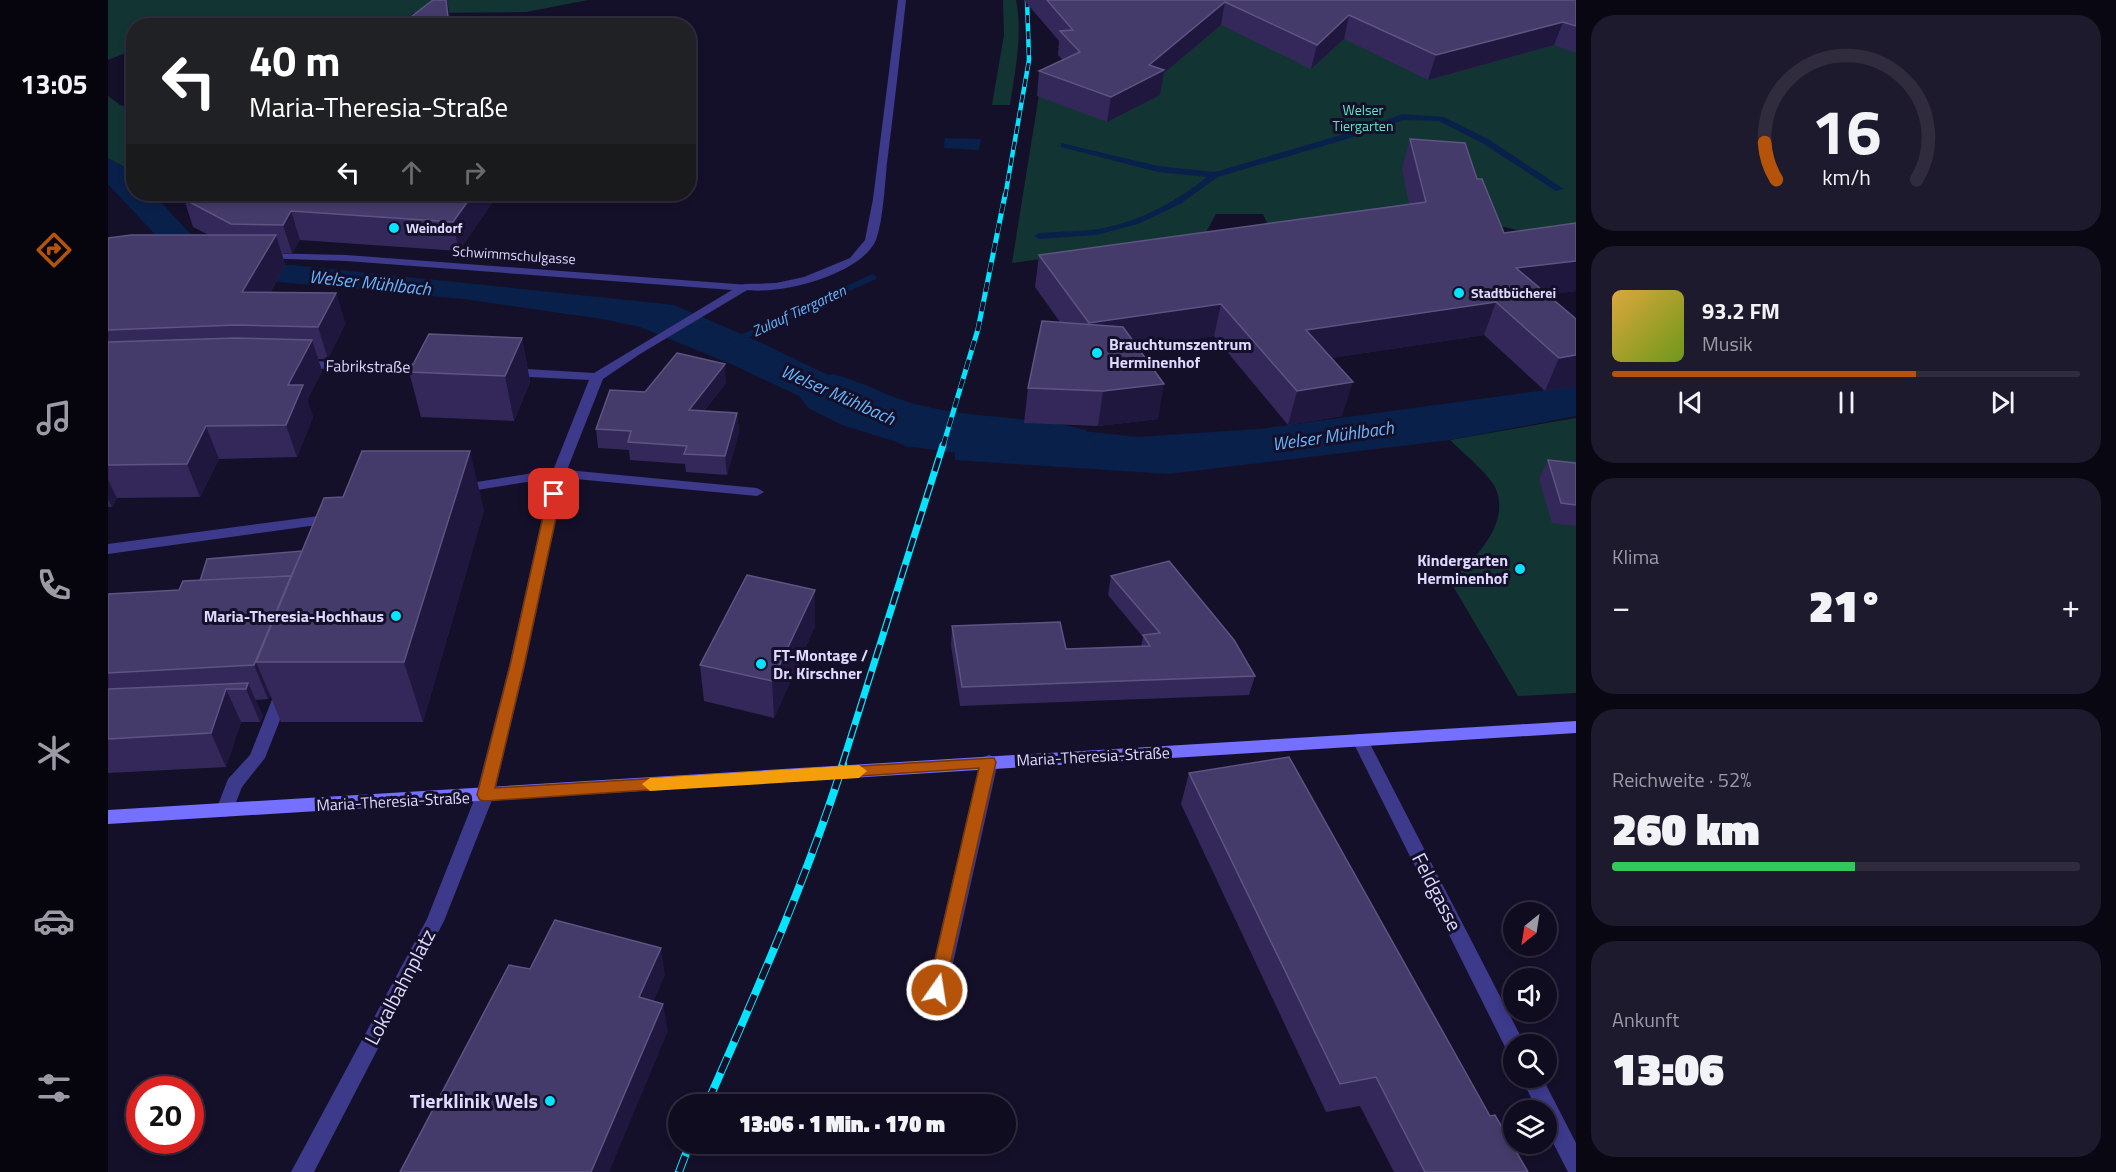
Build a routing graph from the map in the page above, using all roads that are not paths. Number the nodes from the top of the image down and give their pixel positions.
1 (902, 0) edge
2 (250, 256) edge
3 (745, 287) junction
4 (283, 364) edge
5 (448, 369) edge
6 (494, 371) edge
7 (597, 377) junction
8 (559, 473) junction
9 (445, 491) edge
10 (757, 492) dead end
11 (345, 527) edge
12 (108, 549) edge
13 (289, 675) edge
14 (277, 707) junction
15 (254, 708) dead end
16 (1576, 727) edge
17 (1360, 740) junction
18 (988, 762) junction
19 (485, 795) junction
20 (225, 810) junction
21 (108, 817) edge
22 (937, 990) dead end
23 (1509, 1034) edge
24 (1537, 1088) edge
25 (1576, 1165) edge
26 (302, 1172) edge

1 - 3 street, Schwimmschulgasse
2 - 3 street, Schwimmschulgasse
3 - 7 street
4 - 5 street, Fabrikstraße
6 - 7 street
7 - 8 street
8 - 9 street
8 - 10 street
8 - 19 street
11 - 12 street
13 - 14 street
14 - 15 street
14 - 20 street
16 - 17 main road, Maria-Theresia-Straße
17 - 18 main road, Maria-Theresia-Straße
17 - 23 street, Feldgasse
18 - 19 main road, Maria-Theresia-Straße
18 - 22 street
19 - 20 main road, Maria-Theresia-Straße
19 - 26 street, Lokalbahnplatz
20 - 21 main road, Maria-Theresia-Straße
24 - 25 street

